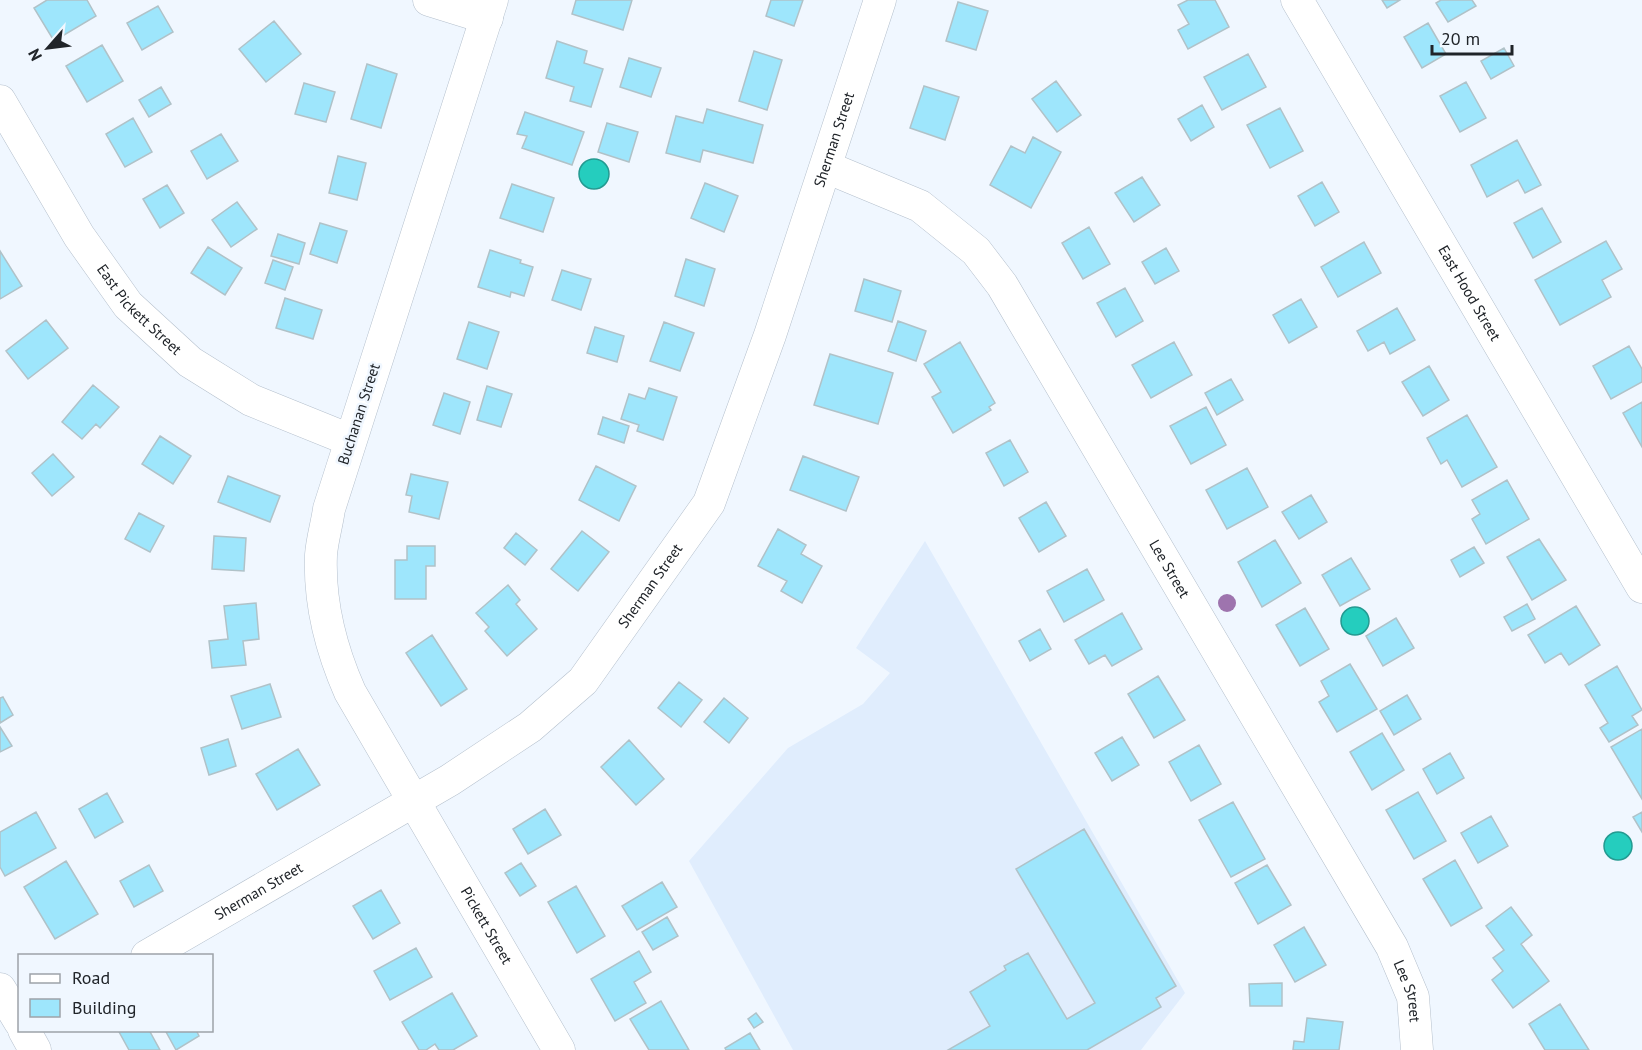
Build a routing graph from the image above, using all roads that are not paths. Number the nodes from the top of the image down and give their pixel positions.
1 (429, 0) edge
2 (880, 0) edge
3 (1297, 0) edge
4 (490, 9) edge
5 (0, 101) edge
6 (826, 167) junction
7 (350, 440) junction
8 (1642, 587) edge
9 (413, 803) junction
10 (150, 954) edge
11 (0, 989) edge
12 (18, 1019) edge
13 (18, 1023) edge
14 (25, 1032) edge
15 (0, 1034) edge
16 (35, 1050) edge
17 (559, 1050) edge
18 (1417, 1050) edge

1 - 4 street, Buchanan Street
2 - 6 street, Sherman Street
3 - 8 street, East Hood Street
4 - 7 street, Buchanan Street
5 - 7 street, East Pickett Street
6 - 9 street, Sherman Street
6 - 18 street, Lee Street
7 - 9 street, Buchanan Street
9 - 10 street, Sherman Street
9 - 17 street, Pickett Street
11 - 12 street
13 - 15 street
14 - 16 street

